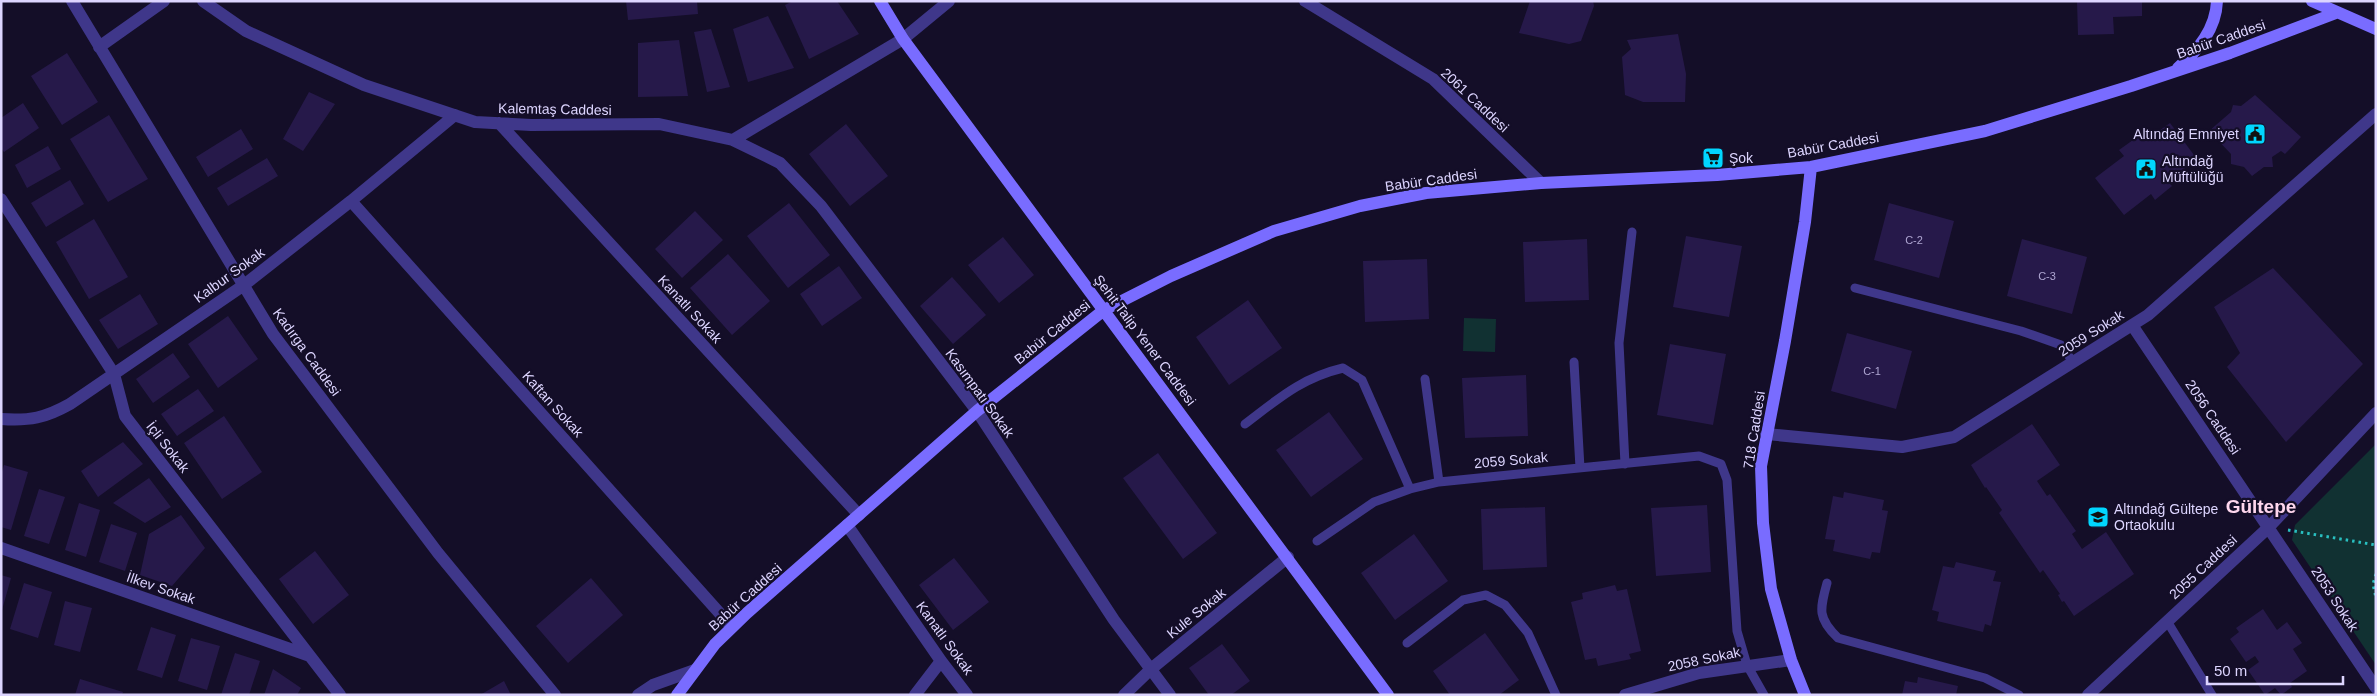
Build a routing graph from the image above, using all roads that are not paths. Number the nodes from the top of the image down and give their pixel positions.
1 (72, 1) edge
2 (164, 1) edge
3 (203, 1) edge
4 (880, 1) edge
5 (949, 1) edge
6 (1305, 1) edge
7 (2217, 1) edge
8 (2312, 1) edge
9 (2336, 13) junction
10 (2376, 29) edge
11 (903, 39) junction
12 (99, 47) junction
13 (2175, 71) junction
14 (2376, 114) edge
15 (454, 115) junction
16 (499, 123) junction
17 (733, 140) junction
18 (1811, 167) junction
19 (1541, 183) junction
20 (1, 199) edge
21 (351, 202) junction
22 (1632, 232) dead end
23 (244, 285) junction
24 (1855, 288) dead end
25 (1104, 310) junction
26 (2132, 325) junction
27 (1574, 362) dead end
28 (2073, 362) junction
29 (114, 374) junction
30 (1425, 379) dead end
31 (977, 411) junction
32 (2376, 413) edge
33 (1, 419) edge
34 (1245, 424) dead end
35 (1766, 434) junction
36 (1625, 464) junction
37 (1580, 468) junction
38 (1439, 482) junction
39 (1410, 489) junction
40 (859, 515) junction
41 (847, 526) junction
42 (2269, 527) junction
43 (1317, 540) dead end
44 (1, 548) edge
45 (1288, 557) junction
46 (1827, 583) dead end
47 (2167, 621) junction
48 (732, 627) junction
49 (1407, 643) dead end
50 (311, 657) junction
51 (1791, 660) junction
52 (941, 662) junction
53 (1747, 665) junction
54 (1151, 669) junction
55 (695, 670) junction
56 (2376, 688) edge
57 (340, 695) edge
58 (555, 695) edge
59 (638, 695) edge
60 (677, 695) edge
61 (915, 695) edge
62 (968, 695) edge
63 (1124, 695) edge
64 (1170, 695) edge
65 (1388, 695) edge
66 (1556, 695) edge
67 (1625, 695) edge
68 (1764, 695) edge
69 (1805, 695) edge
70 (2019, 695) edge
71 (2088, 695) edge
72 (2212, 695) edge

1 - 12 street, Kadırga Caddesi
2 - 12 street
3 - 15 street, Kalemtaş Caddesi
4 - 11 main road, Şehit Talip Yener Caddesi
5 - 11 street
6 - 19 street, 2061 Caddesi
7 - 13 main road
8 - 9 main road
9 - 10 main road
9 - 13 main road, Babür Caddesi
11 - 17 street
11 - 25 main road, Şehit Talip Yener Caddesi
12 - 23 street, Kadırga Caddesi
13 - 18 main road, Babür Caddesi
14 - 26 street, 2059 Sokak
15 - 16 street, Kalemtaş Caddesi
15 - 21 street, Kalbur Sokak
16 - 17 street, Kalemtaş Caddesi
16 - 40 street, Kanatlı Sokak
17 - 31 street, Kasımpatı Sokak
18 - 19 main road, Babür Caddesi
18 - 35 main road, 718 Caddesi
19 - 25 main road, Babür Caddesi
20 - 29 street, İçli Sokak
21 - 23 street, Kalbur Sokak
21 - 48 street, Kaftan Sokak
22 - 36 lane
23 - 29 street, Kalbur Sokak
23 - 58 street, Kadırga Caddesi
24 - 28 lane
25 - 31 main road, Babür Caddesi
25 - 45 main road, Şehit Talip Yener Caddesi
26 - 28 street, 2059 Sokak
26 - 42 street, 2056 Caddesi
27 - 37 lane
28 - 35 street, 2059 Sokak
29 - 33 street, Kalbur Sokak
29 - 50 street, İçli Sokak
30 - 38 lane
31 - 40 main road, Babür Caddesi
31 - 54 street, Kasımpatı Sokak
32 - 42 street, 2055 Caddesi
34 - 39 lane
35 - 51 main road, 718 Caddesi
36 - 37 lane, 2059 Sokak
36 - 53 lane, 2059 Sokak
37 - 38 lane, 2059 Sokak
38 - 39 lane, 2059 Sokak
39 - 43 lane, 2059 Sokak
40 - 41 main road, Babür Caddesi
41 - 48 main road, Babür Caddesi
41 - 52 street, Kanatlı Sokak
42 - 47 street, 2055 Caddesi
42 - 56 street, 2053 Sokak
44 - 50 street, İlkev Sokak
45 - 54 street, Kule Sokak
45 - 65 main road, Şehit Talip Yener Caddesi
46 - 70 lane
47 - 71 street, 2055 Caddesi
47 - 72 lane
48 - 55 main road, Babür Caddesi
49 - 66 lane
50 - 57 street, İçli Sokak
51 - 53 street, 2058 Sokak
51 - 69 main road, 718 Caddesi
52 - 61 street
52 - 62 street, Kanatlı Sokak
53 - 67 street, 2058 Sokak
53 - 68 lane
54 - 63 street, Kule Sokak
54 - 64 street, Kasımpatı Sokak
55 - 59 street
55 - 60 main road, Babür Caddesi

